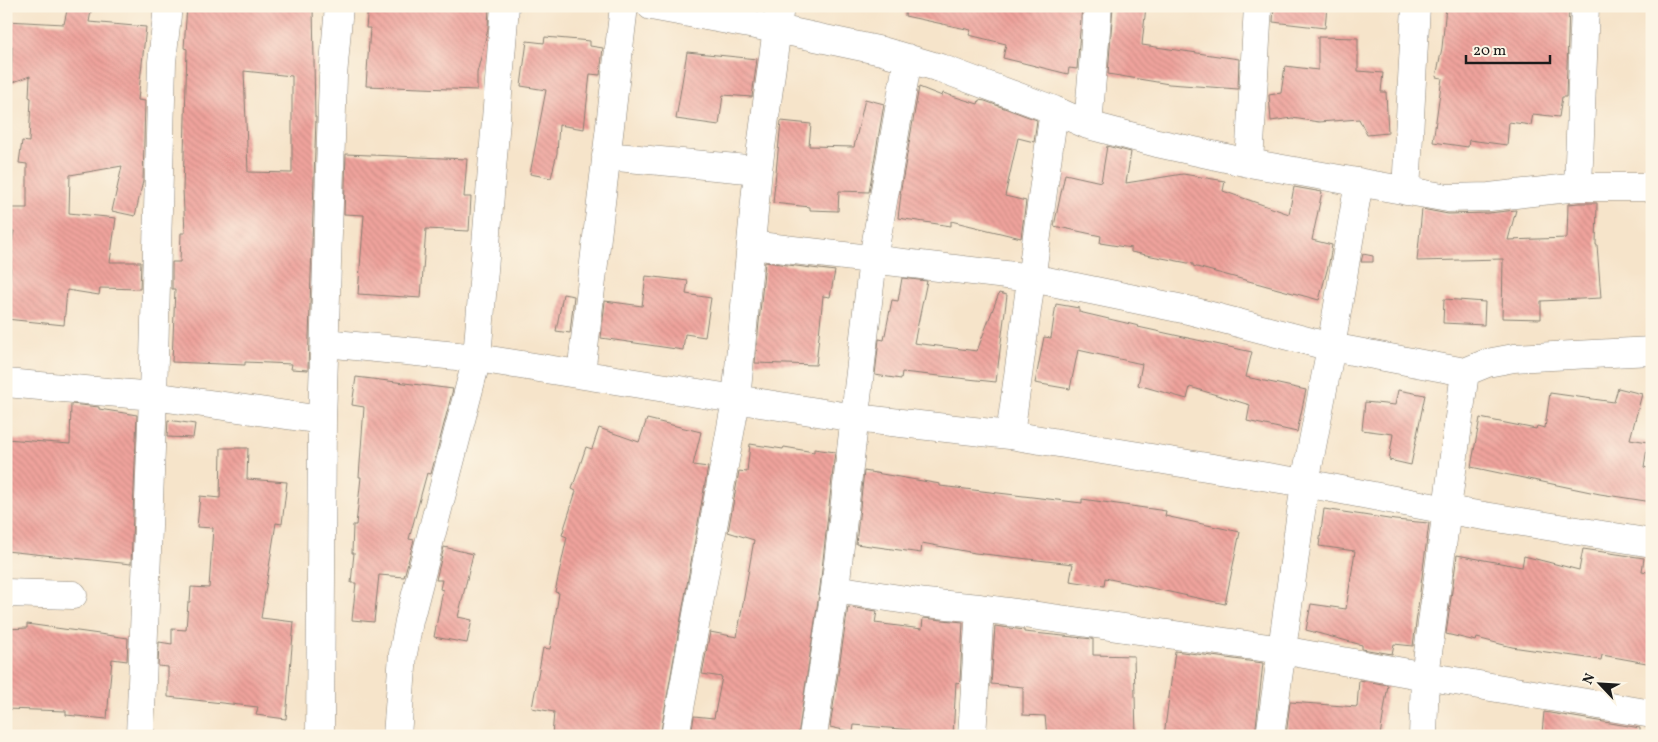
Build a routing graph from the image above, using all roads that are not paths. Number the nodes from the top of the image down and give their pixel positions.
1 (168, 6) edge
2 (339, 6) edge
3 (505, 6) edge
4 (624, 6) edge
5 (651, 6) edge
6 (1098, 6) edge
7 (1258, 6) edge
8 (1416, 6) edge
9 (1585, 6) edge
10 (778, 18) edge
11 (908, 58) junction
12 (1054, 110) junction
13 (1088, 125) junction
14 (606, 156) junction
15 (1249, 163) junction
16 (758, 170) junction
17 (1359, 182) junction
18 (1578, 187) junction
19 (1652, 187) edge
20 (1406, 191) junction
21 (751, 245) junction
22 (873, 259) junction
23 (1032, 278) junction
24 (324, 343) junction
25 (1331, 347) junction
26 (1652, 351) edge
27 (477, 358) junction
28 (1465, 372) junction
29 (581, 374) junction
30 (6, 383) edge
31 (153, 396) junction
32 (736, 400) junction
33 (855, 418) junction
34 (322, 420) junction
35 (1010, 435) junction
36 (1305, 483) junction
37 (1446, 510) junction
38 (1652, 543) edge
39 (836, 589) junction
40 (6, 593) edge
41 (73, 595) dead end
42 (980, 608) junction
43 (1282, 650) junction
44 (1425, 676) junction
45 (1652, 714) edge
46 (140, 736) edge
47 (320, 736) edge
48 (397, 736) edge
49 (675, 736) edge
50 (813, 736) edge
51 (972, 736) edge
52 (1270, 736) edge
53 (1423, 736) edge

1 - 31 street
2 - 24 street
3 - 27 street
4 - 14 street
5 - 10 street
6 - 13 street
7 - 15 street
8 - 20 street
9 - 18 street
10 - 11 street
10 - 16 street
11 - 12 street
11 - 22 street
12 - 13 street
12 - 23 street
13 - 15 street
14 - 16 street
14 - 29 street
15 - 17 street
16 - 21 street
17 - 20 street
17 - 25 street
18 - 19 street
18 - 20 street
21 - 22 street
21 - 32 street
22 - 23 street
22 - 33 street
23 - 25 street
23 - 35 street
24 - 27 street
24 - 34 street
25 - 28 street
25 - 36 street
26 - 28 street
27 - 29 street
27 - 48 street
28 - 37 street
29 - 32 street
30 - 31 street
31 - 34 street
31 - 46 street
32 - 33 street
32 - 49 street
33 - 35 street
33 - 39 street
34 - 47 street
35 - 36 street
36 - 37 street
36 - 43 street
37 - 38 street
37 - 44 street
39 - 42 street
39 - 50 street
40 - 41 street
42 - 43 street
42 - 51 street
43 - 44 street
43 - 52 street
44 - 45 street
44 - 53 street

